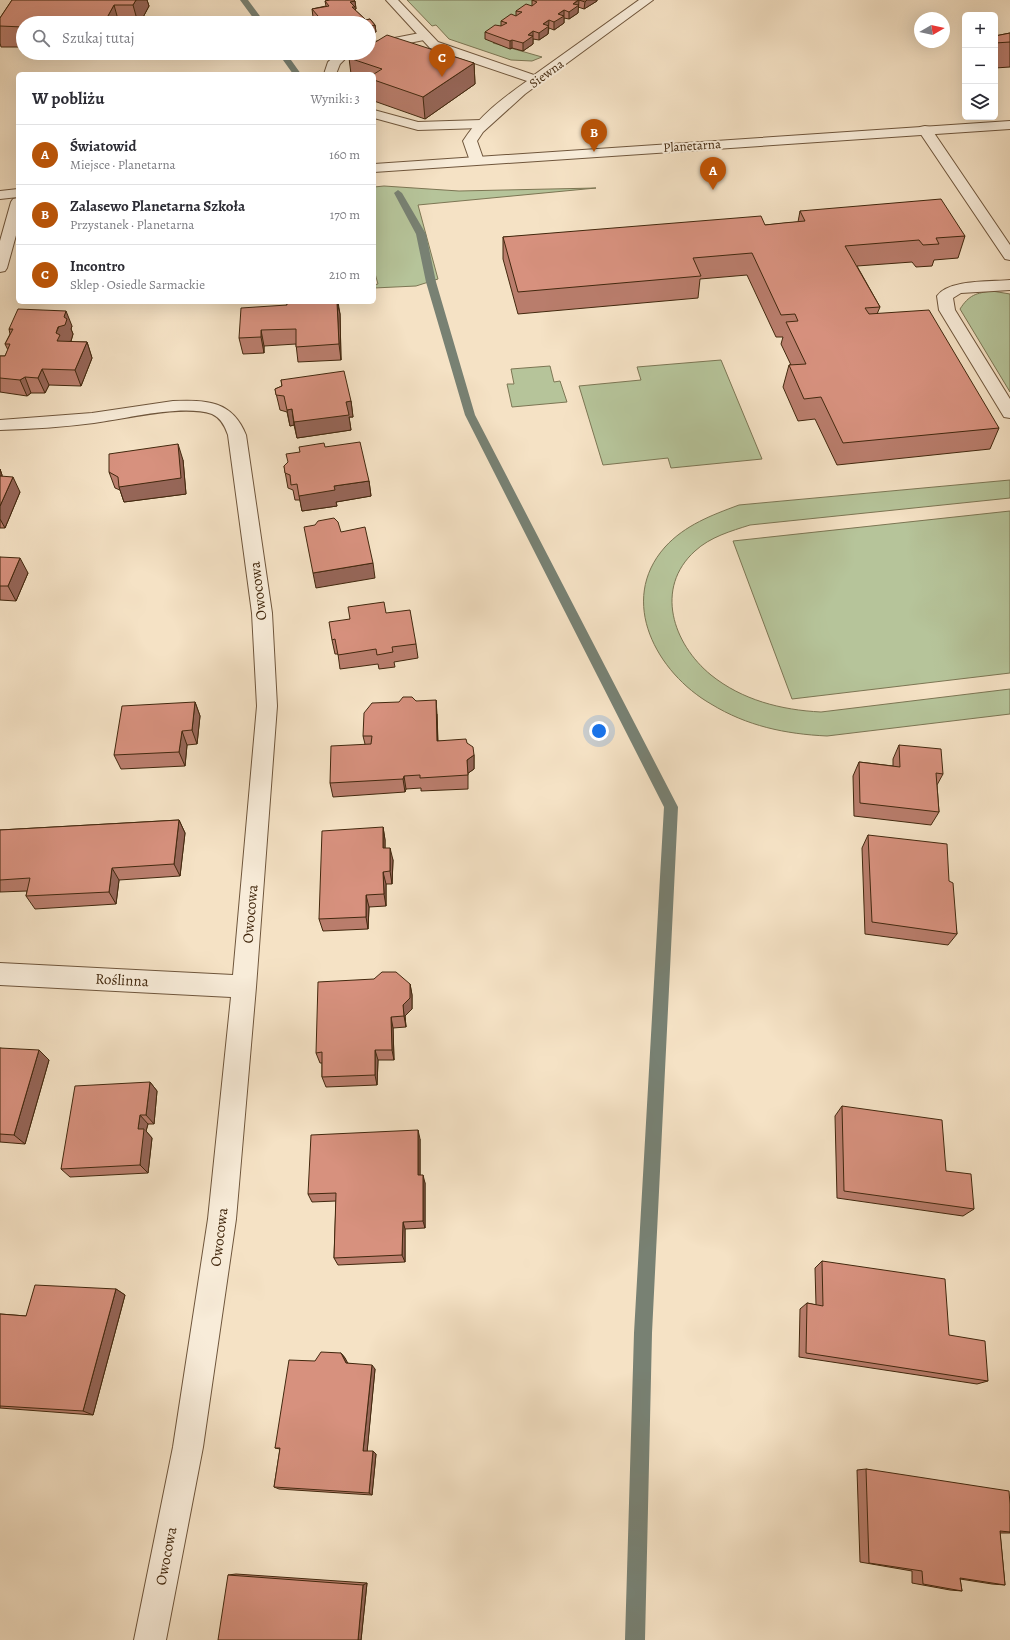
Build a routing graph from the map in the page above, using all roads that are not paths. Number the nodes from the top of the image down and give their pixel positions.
1 (392, 0) edge
2 (647, 0) edge
3 (425, 36) junction
4 (376, 46) edge
5 (338, 60) edge
6 (331, 72) edge
7 (537, 80) junction
8 (376, 115) edge
9 (481, 124) junction
10 (1010, 124) edge
11 (925, 130) junction
12 (477, 161) junction
13 (376, 168) edge
14 (16, 193) edge
15 (0, 195) edge
16 (16, 209) edge
17 (1010, 256) edge
18 (0, 268) edge
19 (1010, 285) edge
20 (1010, 413) edge
21 (0, 425) edge
22 (0, 974) edge
23 (244, 987) junction
24 (150, 1640) edge

1 - 3 street
2 - 7 street, Siewna
3 - 4 street
3 - 7 street
5 - 6 street
7 - 9 street, Siewna
8 - 9 street
9 - 12 street, Siewna
10 - 11 street, Planetarna
11 - 12 street, Planetarna
11 - 17 street
12 - 13 street, Planetarna
14 - 15 street
16 - 18 street
19 - 20 street
21 - 23 street, Owocowa
22 - 23 street, Roślinna
23 - 24 street, Owocowa

